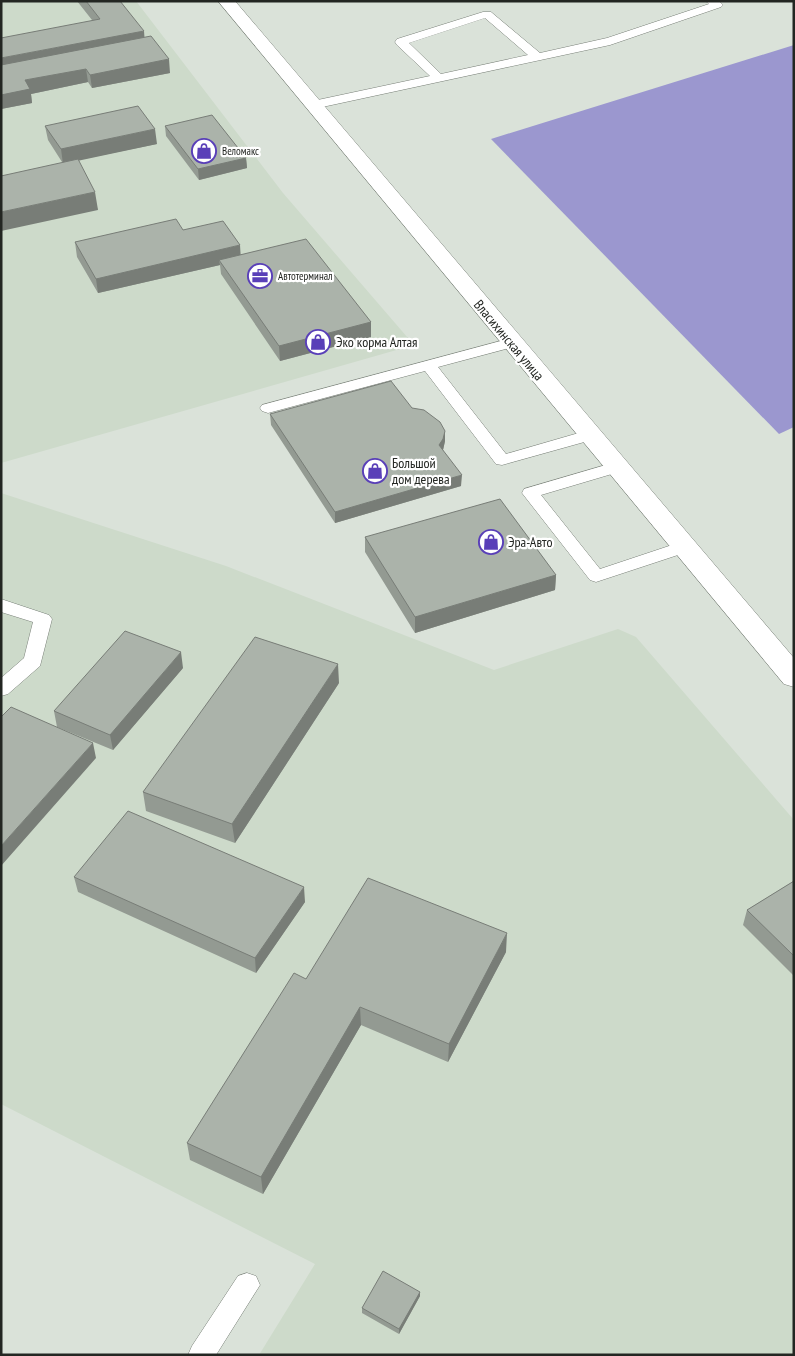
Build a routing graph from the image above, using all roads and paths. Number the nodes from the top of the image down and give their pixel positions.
1 (226, 1) edge
2 (712, 1) edge
3 (538, 56) junction
4 (438, 77) junction
5 (313, 105) junction
6 (512, 343) junction
7 (428, 365) junction
8 (268, 408) dead end
9 (589, 435) junction
10 (616, 467) junction
11 (684, 547) junction
12 (1, 605) edge
13 (794, 677) edge
14 (1, 689) edge
15 (247, 1285) dead end
16 (201, 1355) edge

1 - 5 highway, Власихинская улица
2 - 3 lane
3 - 4 lane
3 - 4 lane
4 - 5 lane
5 - 6 highway, Власихинская улица
6 - 7 lane
6 - 9 highway, Власихинская улица
7 - 8 lane
7 - 9 lane
9 - 10 highway, Власихинская улица
10 - 11 highway, Власихинская улица
10 - 11 lane
11 - 13 highway, Власихинская улица
12 - 14 lane
15 - 16 lane

